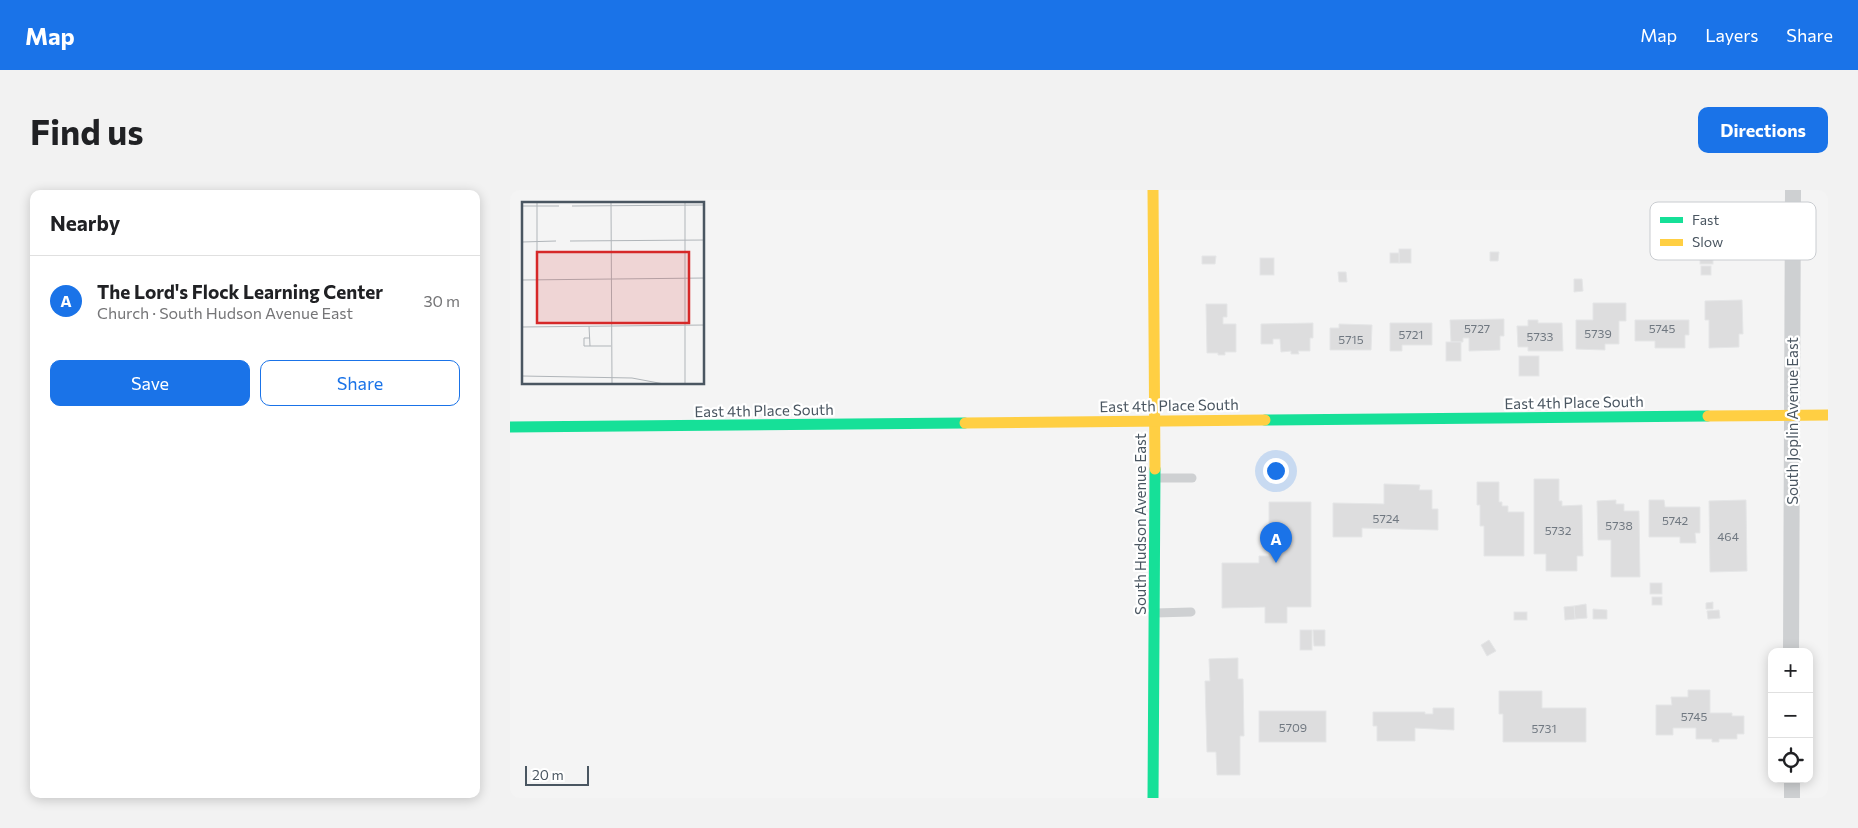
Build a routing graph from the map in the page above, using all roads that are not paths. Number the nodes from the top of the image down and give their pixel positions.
1 (1152, 190) edge
2 (1793, 260) edge
3 (1792, 415) junction
4 (1828, 415) edge
5 (1155, 420) junction
6 (510, 427) edge
7 (1155, 478) junction
8 (1192, 478) dead end
9 (1191, 612) dead end
10 (1154, 613) junction
11 (1791, 648) edge
12 (1792, 783) edge
13 (1153, 798) edge
14 (1792, 798) edge

1 - 5 street, South Hudson Avenue East
2 - 3 street, South Joplin Avenue East
3 - 4 street, East 4th Place South
3 - 5 street, East 4th Place South
3 - 11 street, South Joplin Avenue East
5 - 6 street, East 4th Place South
5 - 7 street, South Hudson Avenue East
7 - 8 lane
7 - 10 street, South Hudson Avenue East
9 - 10 lane
10 - 13 street, South Hudson Avenue East
12 - 14 street

